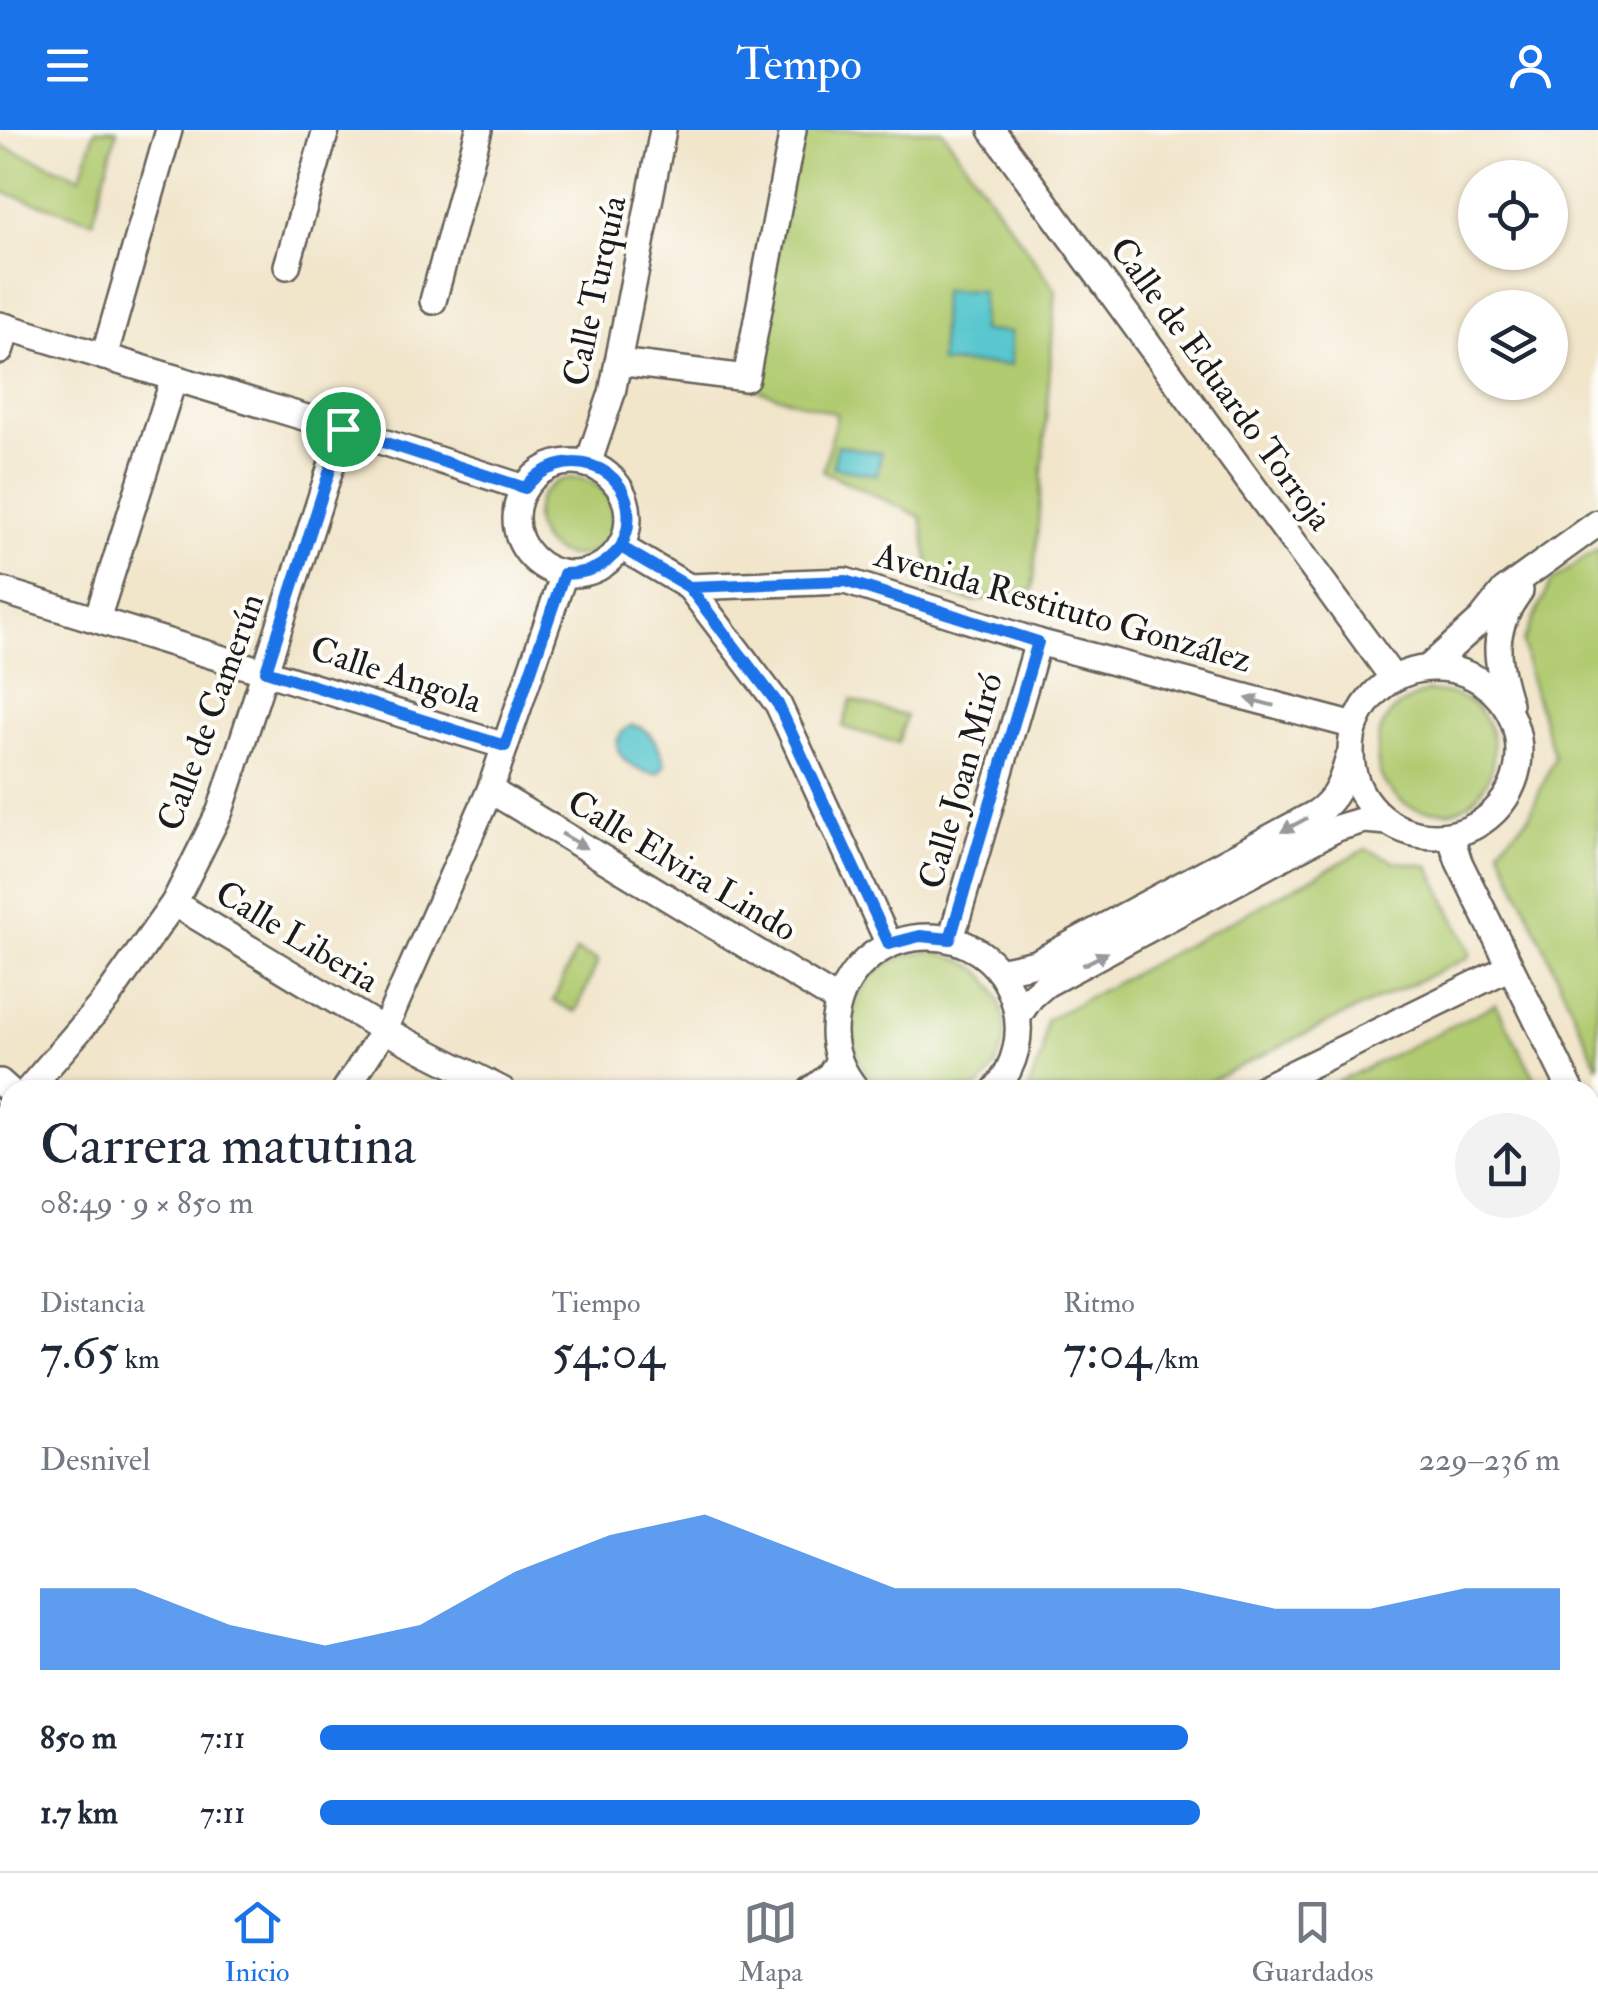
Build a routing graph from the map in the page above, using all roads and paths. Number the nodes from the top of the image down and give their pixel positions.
1 (170, 130) edge
2 (326, 130) edge
3 (479, 130) edge
4 (664, 130) edge
5 (793, 130) edge
6 (992, 130) edge
7 (287, 266) dead end
8 (432, 302) dead end
9 (3, 334) edge
10 (104, 357) junction
11 (618, 362) junction
12 (174, 378) junction
13 (343, 429) junction
14 (588, 464) junction
15 (525, 488) junction
16 (1598, 523) edge
17 (621, 547) junction
18 (1542, 564) junction
19 (564, 574) junction
20 (689, 587) junction
21 (0, 590) edge
22 (97, 619) junction
23 (1038, 642) junction
24 (1429, 667) junction
25 (266, 671) junction
26 (1393, 678) junction
27 (1515, 724) junction
28 (1355, 726) junction
29 (505, 746) junction
30 (1351, 752) junction
31 (490, 790) junction
32 (1388, 822) junction
33 (1450, 835) junction
34 (174, 903) junction
35 (950, 939) junction
36 (889, 944) junction
37 (1510, 967) junction
38 (999, 971) junction
39 (838, 1002) junction
40 (1018, 1016) junction
41 (384, 1030) junction
42 (839, 1060) junction
43 (37, 1080) edge
44 (352, 1080) edge
45 (482, 1080) edge
46 (823, 1080) edge
47 (849, 1080) edge
48 (1002, 1080) edge
49 (1279, 1080) edge
50 (1566, 1080) edge

1 - 10 street
2 - 7 street
3 - 8 street
4 - 11 street, Calle Turquía
5 - 11 street
6 - 26 street, Calle de Eduardo Torroja
9 - 10 street
10 - 12 street
11 - 14 street, Calle Turquía
12 - 13 street
12 - 22 street
13 - 15 street
13 - 25 street, Calle de Camerún
14 - 15 street
14 - 17 street
15 - 19 street
16 - 18 street
17 - 19 street
17 - 20 street
18 - 24 street
18 - 27 street
19 - 29 street
20 - 23 street, Avenida Restituto González
20 - 36 street
21 - 22 street, Calle Angola
22 - 25 street, Calle Angola
28 -> 23 street, Avenida Restituto González
23 - 35 street, Calle Joan Miró
24 - 26 street
24 - 27 street
25 - 29 street, Calle Angola
25 - 34 street, Calle de Camerún
26 - 28 street
27 - 33 street
28 - 30 street
29 - 31 street
30 - 32 street
30 -> 38 street
31 -> 39 street, Calle Elvira Lindo
31 - 41 street
32 - 33 street
40 -> 32 street
33 - 37 street
34 - 41 street, Calle Liberia
34 - 43 street, Calle de Camerún
35 - 36 street
35 - 38 street
36 - 39 street
37 - 49 street
37 - 50 street
38 - 40 street
39 - 42 street
40 - 48 street
41 - 44 street
41 - 45 street, Calle Liberia
42 - 46 street
42 - 47 street

